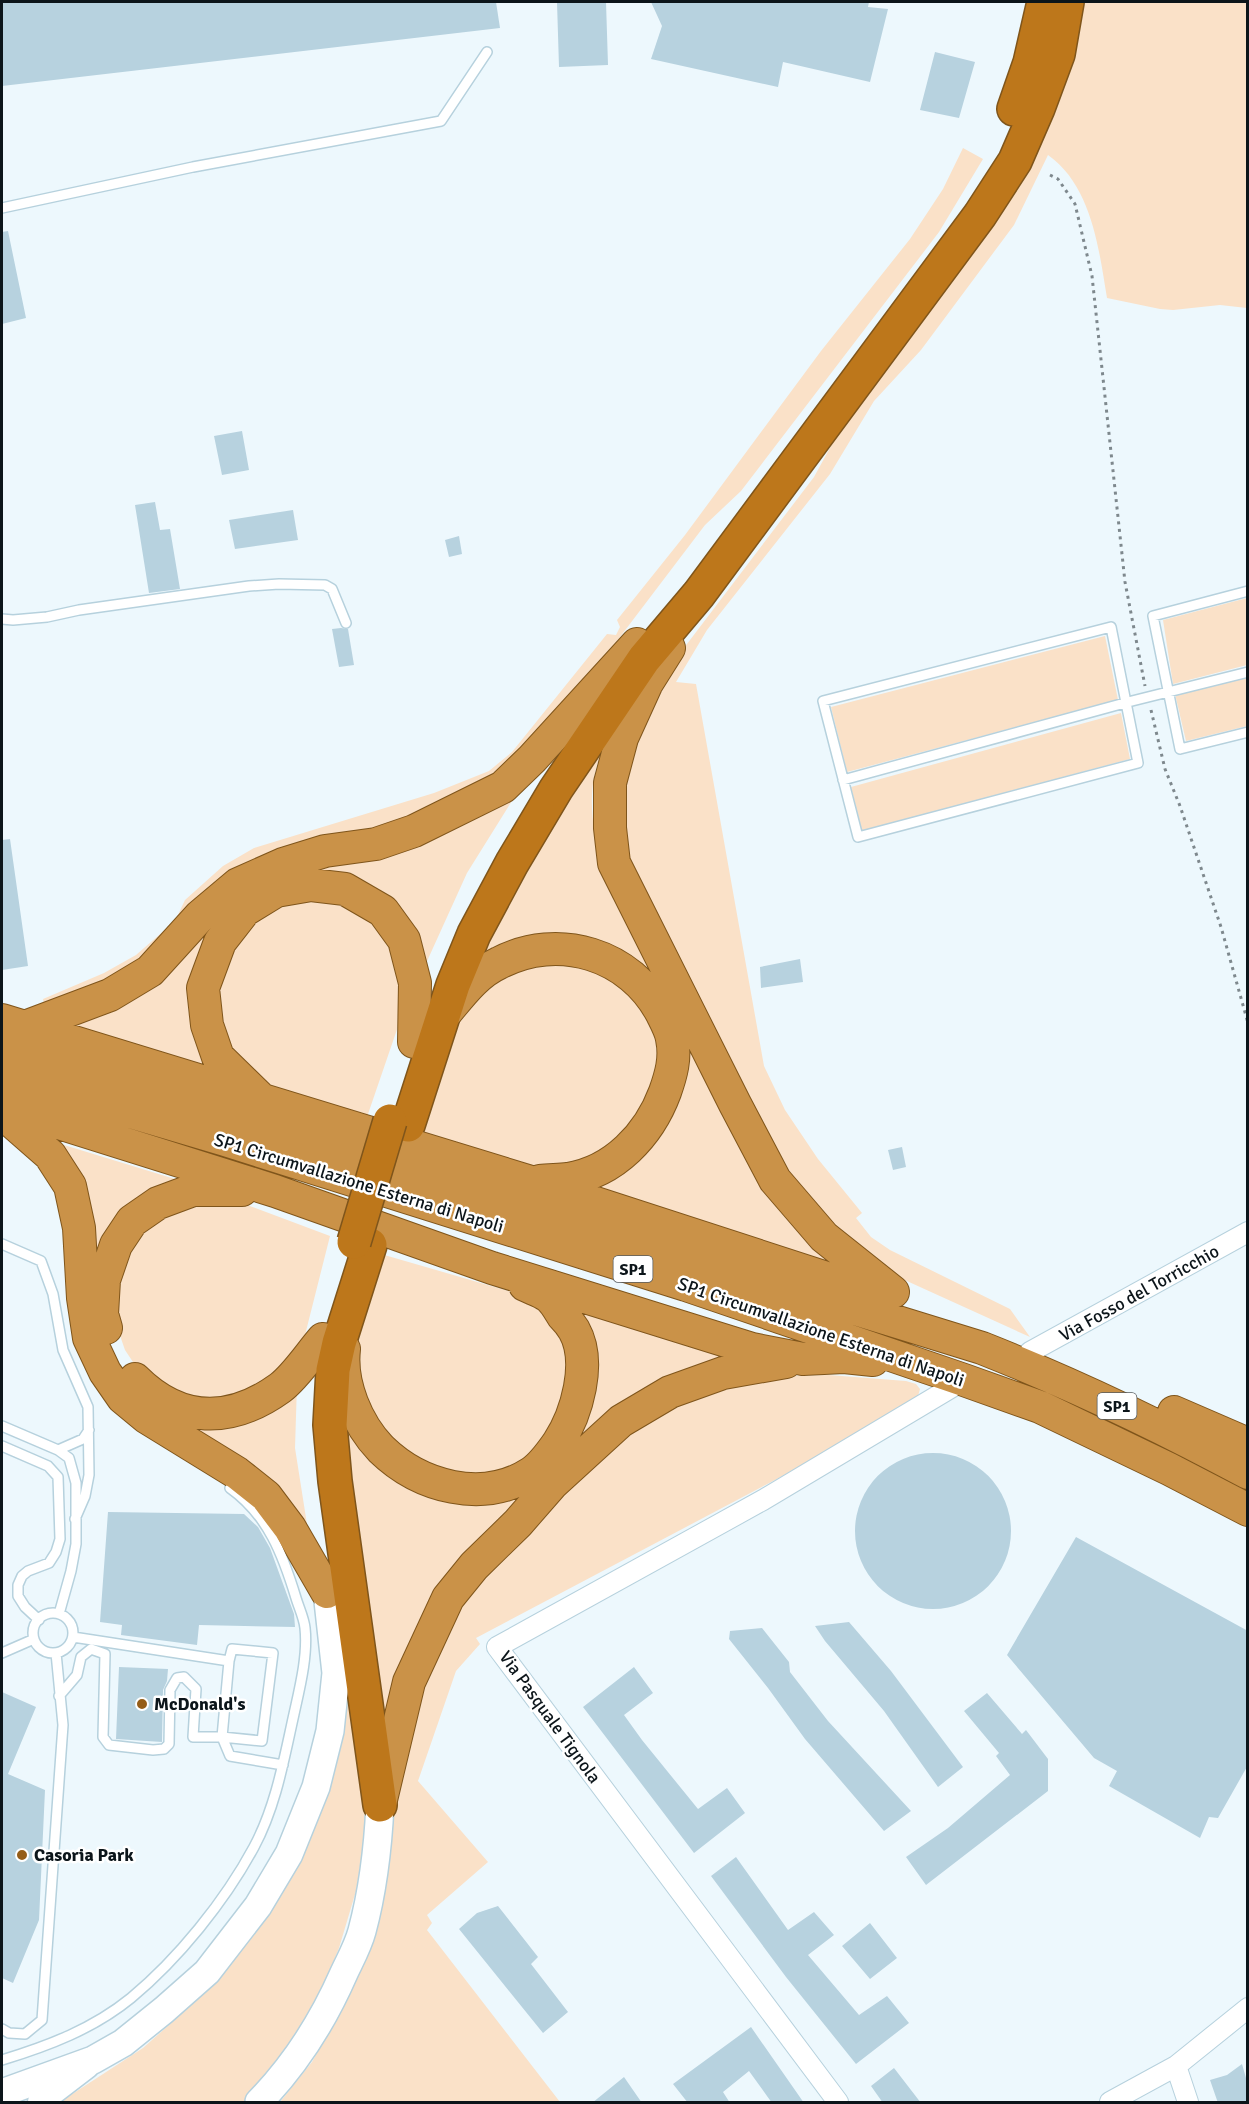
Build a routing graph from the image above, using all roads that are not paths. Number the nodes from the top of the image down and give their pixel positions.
1 (1044, 2) edge
2 (1067, 2) edge
3 (487, 52) dead end
4 (2, 208) edge
5 (1248, 591) edge
6 (699, 594) junction
7 (2, 619) edge
8 (346, 623) dead end
9 (637, 644) junction
10 (1248, 672) edge
11 (1169, 691) junction
12 (1126, 703) junction
13 (1248, 732) edge
14 (843, 780) junction
15 (443, 1016) junction
16 (9, 1031) edge
17 (414, 1042) junction
18 (2, 1074) edge
19 (262, 1100) junction
20 (2, 1105) edge
21 (2, 1113) edge
22 (399, 1123) junction
23 (531, 1182) junction
24 (275, 1191) junction
25 (1248, 1232) edge
26 (362, 1244) junction
27 (4, 1245) edge
28 (492, 1268) junction
29 (910, 1305) junction
30 (349, 1312) junction
31 (323, 1339) junction
32 (957, 1340) junction
33 (1030, 1352) junction
34 (803, 1359) junction
35 (916, 1363) junction
36 (964, 1380) junction
37 (146, 1417) junction
38 (2, 1426) edge
39 (89, 1430) junction
40 (1248, 1444) edge
41 (2, 1446) edge
42 (173, 1446) dead end
43 (58, 1450) junction
44 (1169, 1470) junction
45 (1248, 1473) edge
46 (218, 1479) dead end
47 (1248, 1510) edge
48 (75, 1519) junction
49 (1248, 1530) edge
50 (327, 1592) junction
51 (59, 1614) junction
52 (39, 1620) junction
53 (73, 1637) junction
54 (34, 1639) junction
55 (2, 1653) edge
56 (56, 1653) junction
57 (230, 1661) junction
58 (59, 1696) junction
59 (222, 1737) junction
60 (283, 1765) junction
61 (380, 1804) junction
62 (1248, 2008) edge
63 (2, 2029) edge
64 (2, 2060) edge
65 (93, 2061) junction
66 (1176, 2066) junction
67 (2, 2093) edge
68 (40, 2103) edge
69 (259, 2103) edge
70 (838, 2103) edge
71 (1110, 2103) edge
72 (1188, 2103) edge

1 - 9 highway
2 - 6 highway
3 - 4 lane
5 - 11 lane
6 - 15 highway
6 - 29 highway
7 - 8 lane
9 - 16 highway
9 - 17 highway
10 - 11 lane
11 - 12 lane
11 - 13 lane
12 - 14 lane
12 - 14 lane
12 - 14 lane
15 - 22 highway
15 - 23 highway
16 - 19 highway
16 - 32 highway, SP1 Circumvallazione Esterna di Napoli / SP1
17 - 19 highway
17 - 22 highway
18 - 35 highway, SP1 Circumvallazione Esterna di Napoli / SP1
19 - 23 highway
20 - 24 highway, SP1
21 - 37 highway
22 - 26 highway
23 - 29 highway
24 - 28 highway, SP1
24 - 31 highway
25 - 33 street, Via Fosso del Torricchio
26 - 30 highway
26 - 31 highway
27 - 39 lane
28 - 30 highway
28 - 34 highway, SP1
29 - 32 highway
29 - 33 highway
30 - 61 highway
31 - 50 highway
32 - 45 highway, SP1 Circumvallazione Esterna di Napoli / SP1
33 - 40 highway
34 - 35 highway, SP1
34 - 61 highway
35 - 36 highway, SP1 Circumvallazione Esterna di Napoli / SP1
36 - 44 highway, SP1 Circumvallazione Esterna di Napoli / SP1
36 - 70 street, Via Pasquale Tignola
37 - 42 lane
37 - 50 highway
38 - 43 lane
39 - 43 lane
39 - 48 lane
41 - 52 lane
43 - 48 lane
44 - 47 highway, SP1 Circumvallazione Esterna di Napoli / SP1
44 - 49 highway
46 - 60 lane
48 - 51 lane
50 - 65 main road
51 - 52 lane
51 - 53 lane
52 - 54 lane
53 - 56 lane
53 - 57 lane
54 - 55 lane
54 - 56 lane
56 - 58 lane
57 - 59 lane
57 - 59 lane
58 - 59 lane
58 - 63 lane
59 - 60 lane
60 - 64 lane
61 - 69 main road
62 - 66 street
65 - 67 main road
65 - 68 street
66 - 71 street
66 - 72 street

